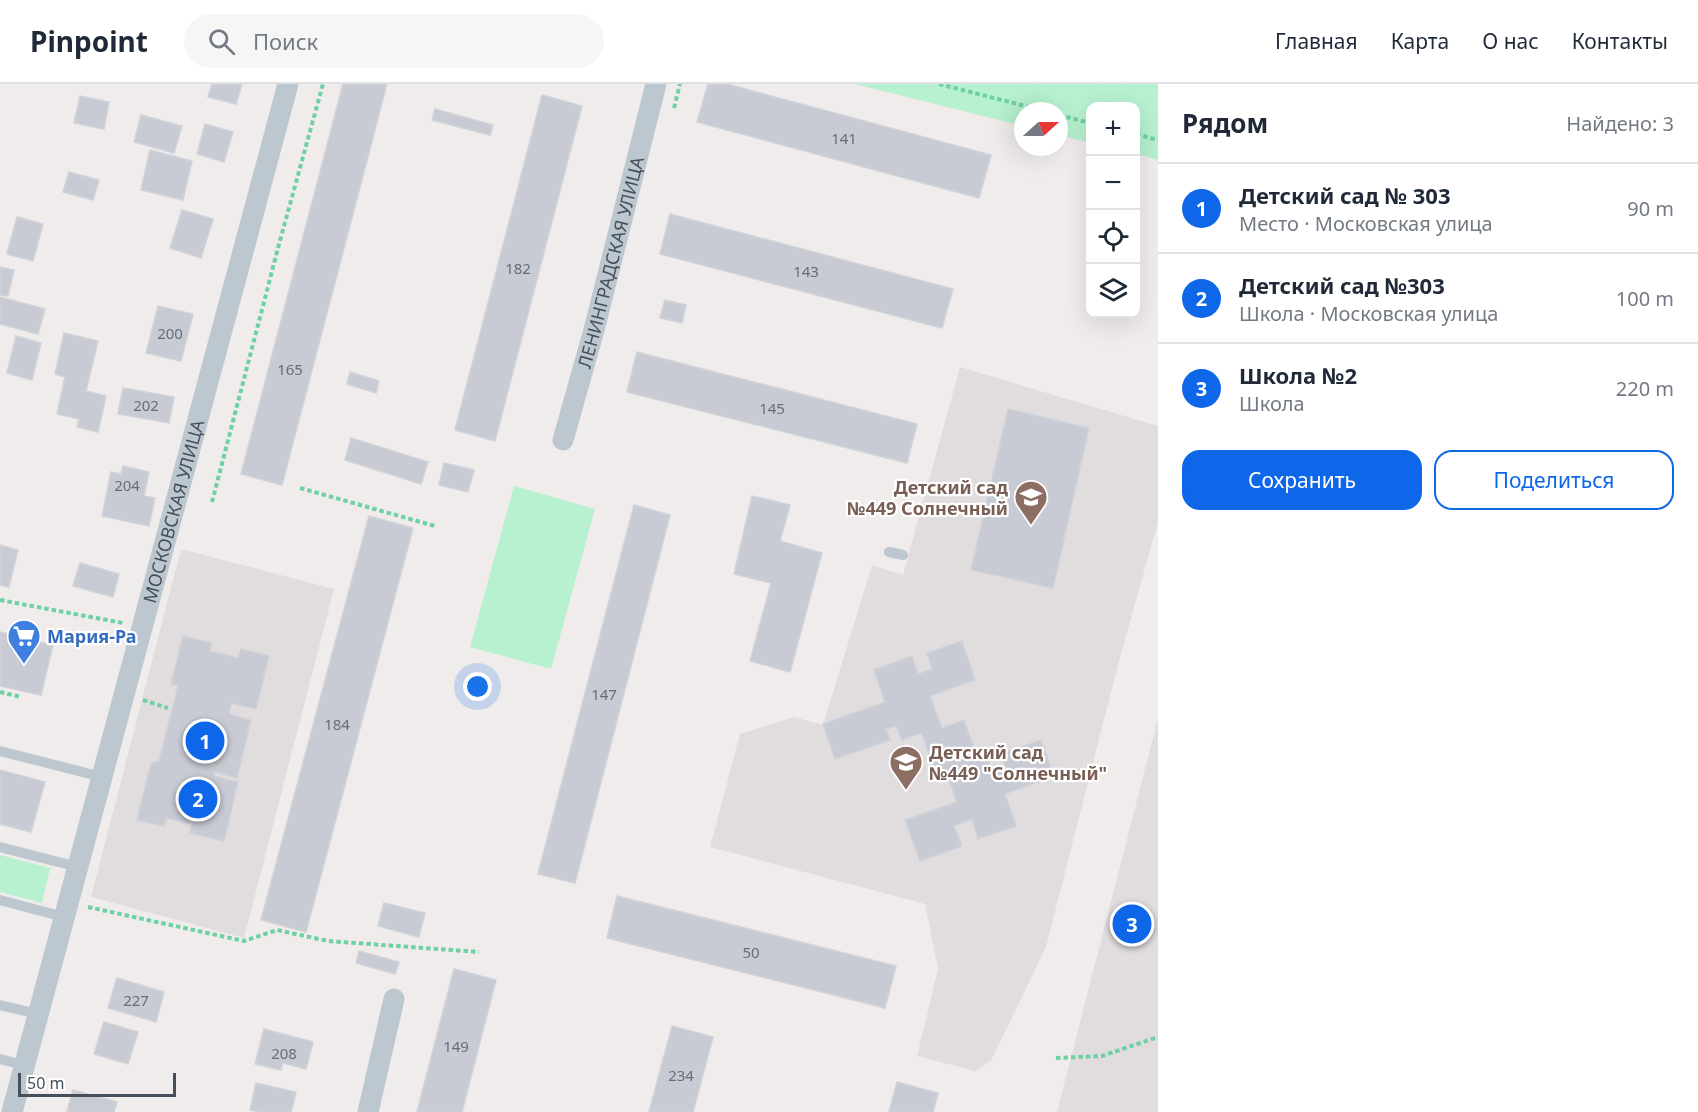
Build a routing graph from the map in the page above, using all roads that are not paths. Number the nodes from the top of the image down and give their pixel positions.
1 (288, 84) edge
2 (656, 84) edge
3 (563, 440) dead end
4 (889, 552) dead end
5 (903, 555) dead end
6 (0, 751) edge
7 (102, 777) junction
8 (0, 847) edge
9 (78, 867) junction
10 (0, 900) edge
11 (66, 910) junction
12 (394, 999) dead end
13 (0, 1005) edge
14 (38, 1014) junction
15 (0, 1059) edge
16 (24, 1065) junction
17 (12, 1112) edge
18 (368, 1112) edge

1 - 7 street, МОСКОВСКАЯ УЛИЦА
2 - 3 street, ЛЕНИНГРАДСКАЯ УЛИЦА
4 - 5 lane
6 - 7 lane
7 - 9 street, МОСКОВСКАЯ УЛИЦА
8 - 9 lane
9 - 11 street, МОСКОВСКАЯ УЛИЦА
10 - 11 lane
11 - 14 street, МОСКОВСКАЯ УЛИЦА
12 - 18 street
13 - 14 lane
14 - 16 street, МОСКОВСКАЯ УЛИЦА
15 - 16 lane
16 - 17 street, МОСКОВСКАЯ УЛИЦА

